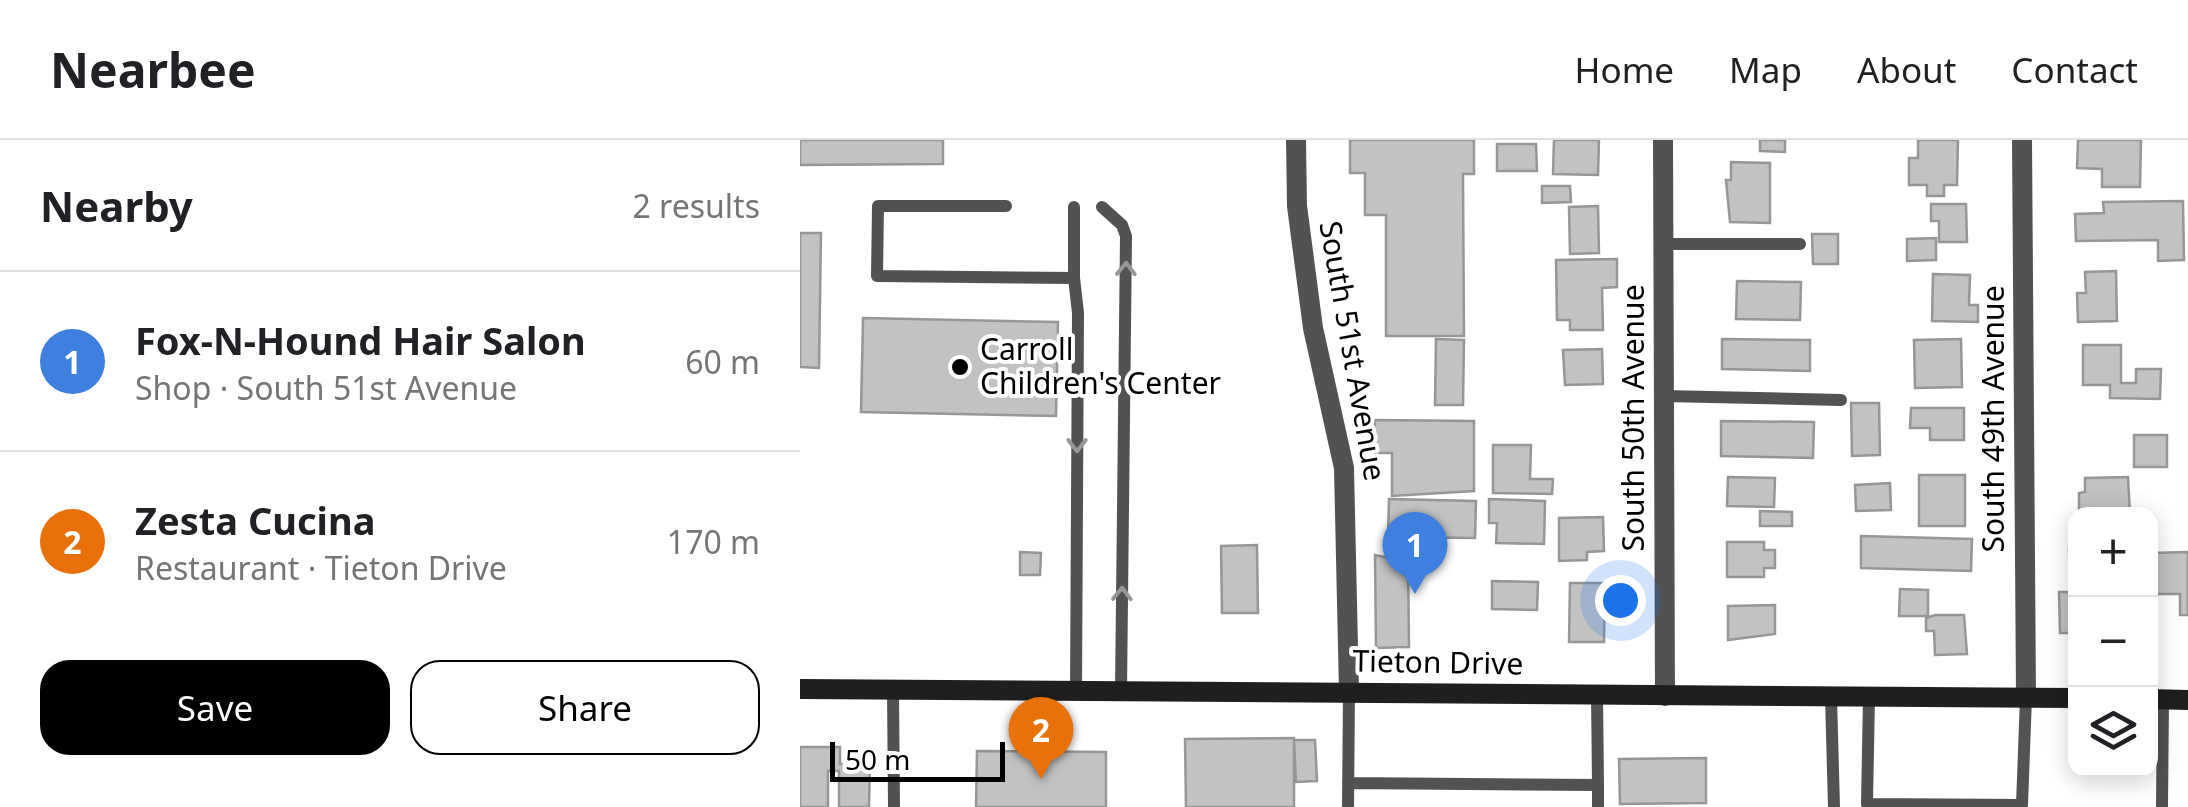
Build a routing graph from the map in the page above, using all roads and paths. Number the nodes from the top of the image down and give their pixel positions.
1 (1296, 140) edge
2 (1663, 140) edge
3 (2022, 140) edge
4 (1006, 206) dead end
5 (1074, 207) dead end
6 (1102, 207) dead end
7 (1664, 244) junction
8 (1800, 244) dead end
9 (1074, 278) junction
10 (1664, 396) junction
11 (1842, 400) dead end
12 (800, 689) edge
13 (893, 690) junction
14 (1076, 692) junction
15 (1121, 692) junction
16 (1349, 692) junction
17 (1598, 695) junction
18 (1665, 696) junction
19 (1830, 696) junction
20 (1869, 696) junction
21 (2026, 697) junction
22 (2068, 698) edge
23 (2158, 699) edge
24 (2188, 700) edge
25 (2158, 721) edge
26 (1348, 783) junction
27 (1598, 785) junction
28 (1867, 806) edge
29 (2022, 806) edge
30 (894, 807) edge
31 (1348, 807) edge
32 (1598, 807) edge
33 (1834, 807) edge
34 (2162, 807) edge

1 - 16 street, South 51st Avenue
2 - 7 street, South 50th Avenue
3 - 21 street, South 49th Avenue
4 - 9 lane
5 - 9 lane
15 -> 6 lane
7 - 8 lane
7 - 10 street, South 50th Avenue
9 -> 14 lane
10 - 11 lane
10 - 18 street, South 50th Avenue
12 - 13 main road, Tieton Drive
13 - 14 main road, Tieton Drive
13 - 30 lane
14 - 15 main road, Tieton Drive
15 - 16 main road, Tieton Drive
16 - 17 main road, Tieton Drive
16 - 26 lane
17 - 18 main road, Tieton Drive
17 - 27 lane
18 - 19 main road, Tieton Drive
19 - 20 main road, Tieton Drive
19 - 33 lane
20 - 21 main road, Tieton Drive
20 - 28 lane
21 - 22 main road, Tieton Drive
21 - 29 lane
23 - 24 main road
25 - 34 lane
26 - 27 lane
26 - 31 lane
27 - 32 lane
28 - 29 lane

